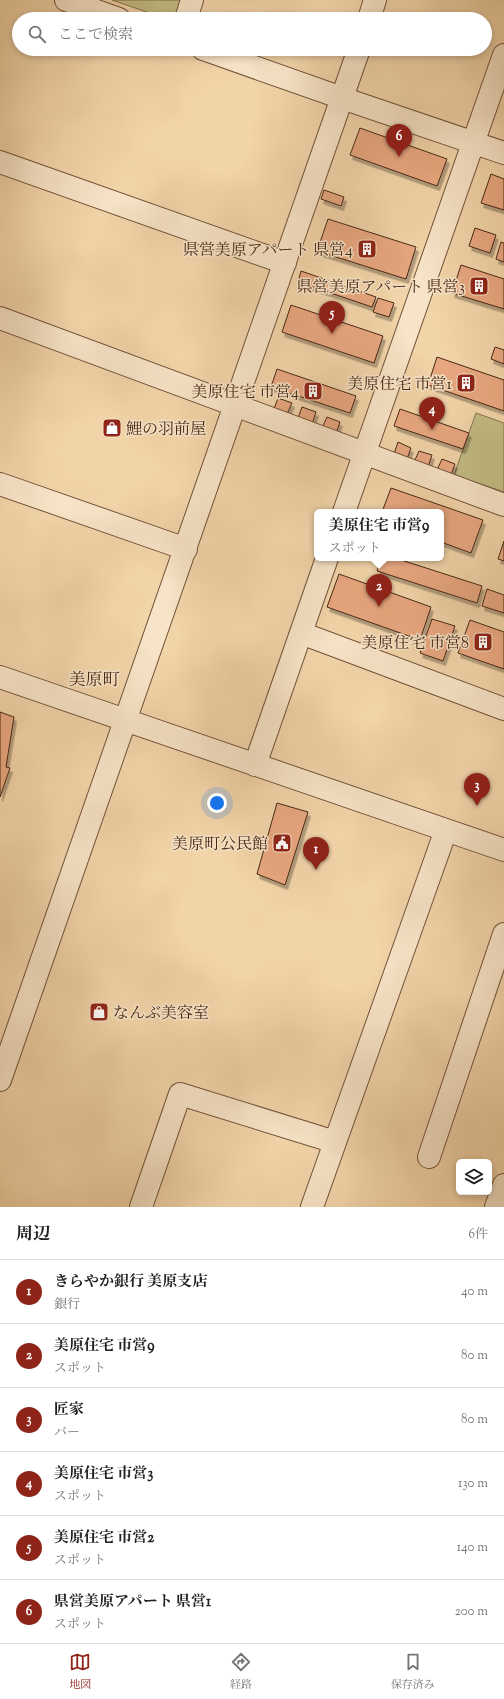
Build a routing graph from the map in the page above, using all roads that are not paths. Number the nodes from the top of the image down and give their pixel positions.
1 (66, 0) edge
2 (192, 0) edge
3 (375, 0) edge
4 (99, 12) edge
5 (188, 12) edge
6 (371, 12) edge
7 (504, 55) edge
8 (224, 56) edge
9 (357, 56) edge
10 (342, 98) junction
11 (473, 143) junction
12 (504, 153) edge
13 (0, 162) edge
14 (285, 263) junction
15 (0, 318) edge
16 (235, 406) junction
17 (364, 454) junction
18 (0, 484) edge
19 (504, 505) edge
20 (345, 509) edge
21 (186, 549) junction
22 (326, 561) edge
23 (301, 633) junction
24 (0, 677) edge
25 (504, 709) edge
26 (126, 720) junction
27 (255, 765) junction
28 (446, 830) junction
29 (504, 850) edge
30 (504, 934) edge
31 (0, 1080) edge
32 (335, 1142) junction
33 (429, 1157) dead end
34 (504, 1185) edge
35 (141, 1207) edge
36 (312, 1207) edge
37 (496, 1207) edge

1 - 4 street
2 - 5 street
3 - 6 street
7 - 11 street
8 - 10 street
9 - 10 street
10 - 11 street
10 - 14 street
11 - 12 street
11 - 17 street
13 - 14 street
14 - 16 street
15 - 16 street
16 - 17 street
16 - 21 street
17 - 19 street
17 - 20 street
18 - 21 street
21 - 26 street
22 - 23 street
23 - 25 street
23 - 27 street
24 - 26 street
26 - 27 street
26 - 31 street
27 - 28 street
28 - 29 street
28 - 32 street
30 - 33 street
32 - 35 street
32 - 36 street
34 - 37 street

